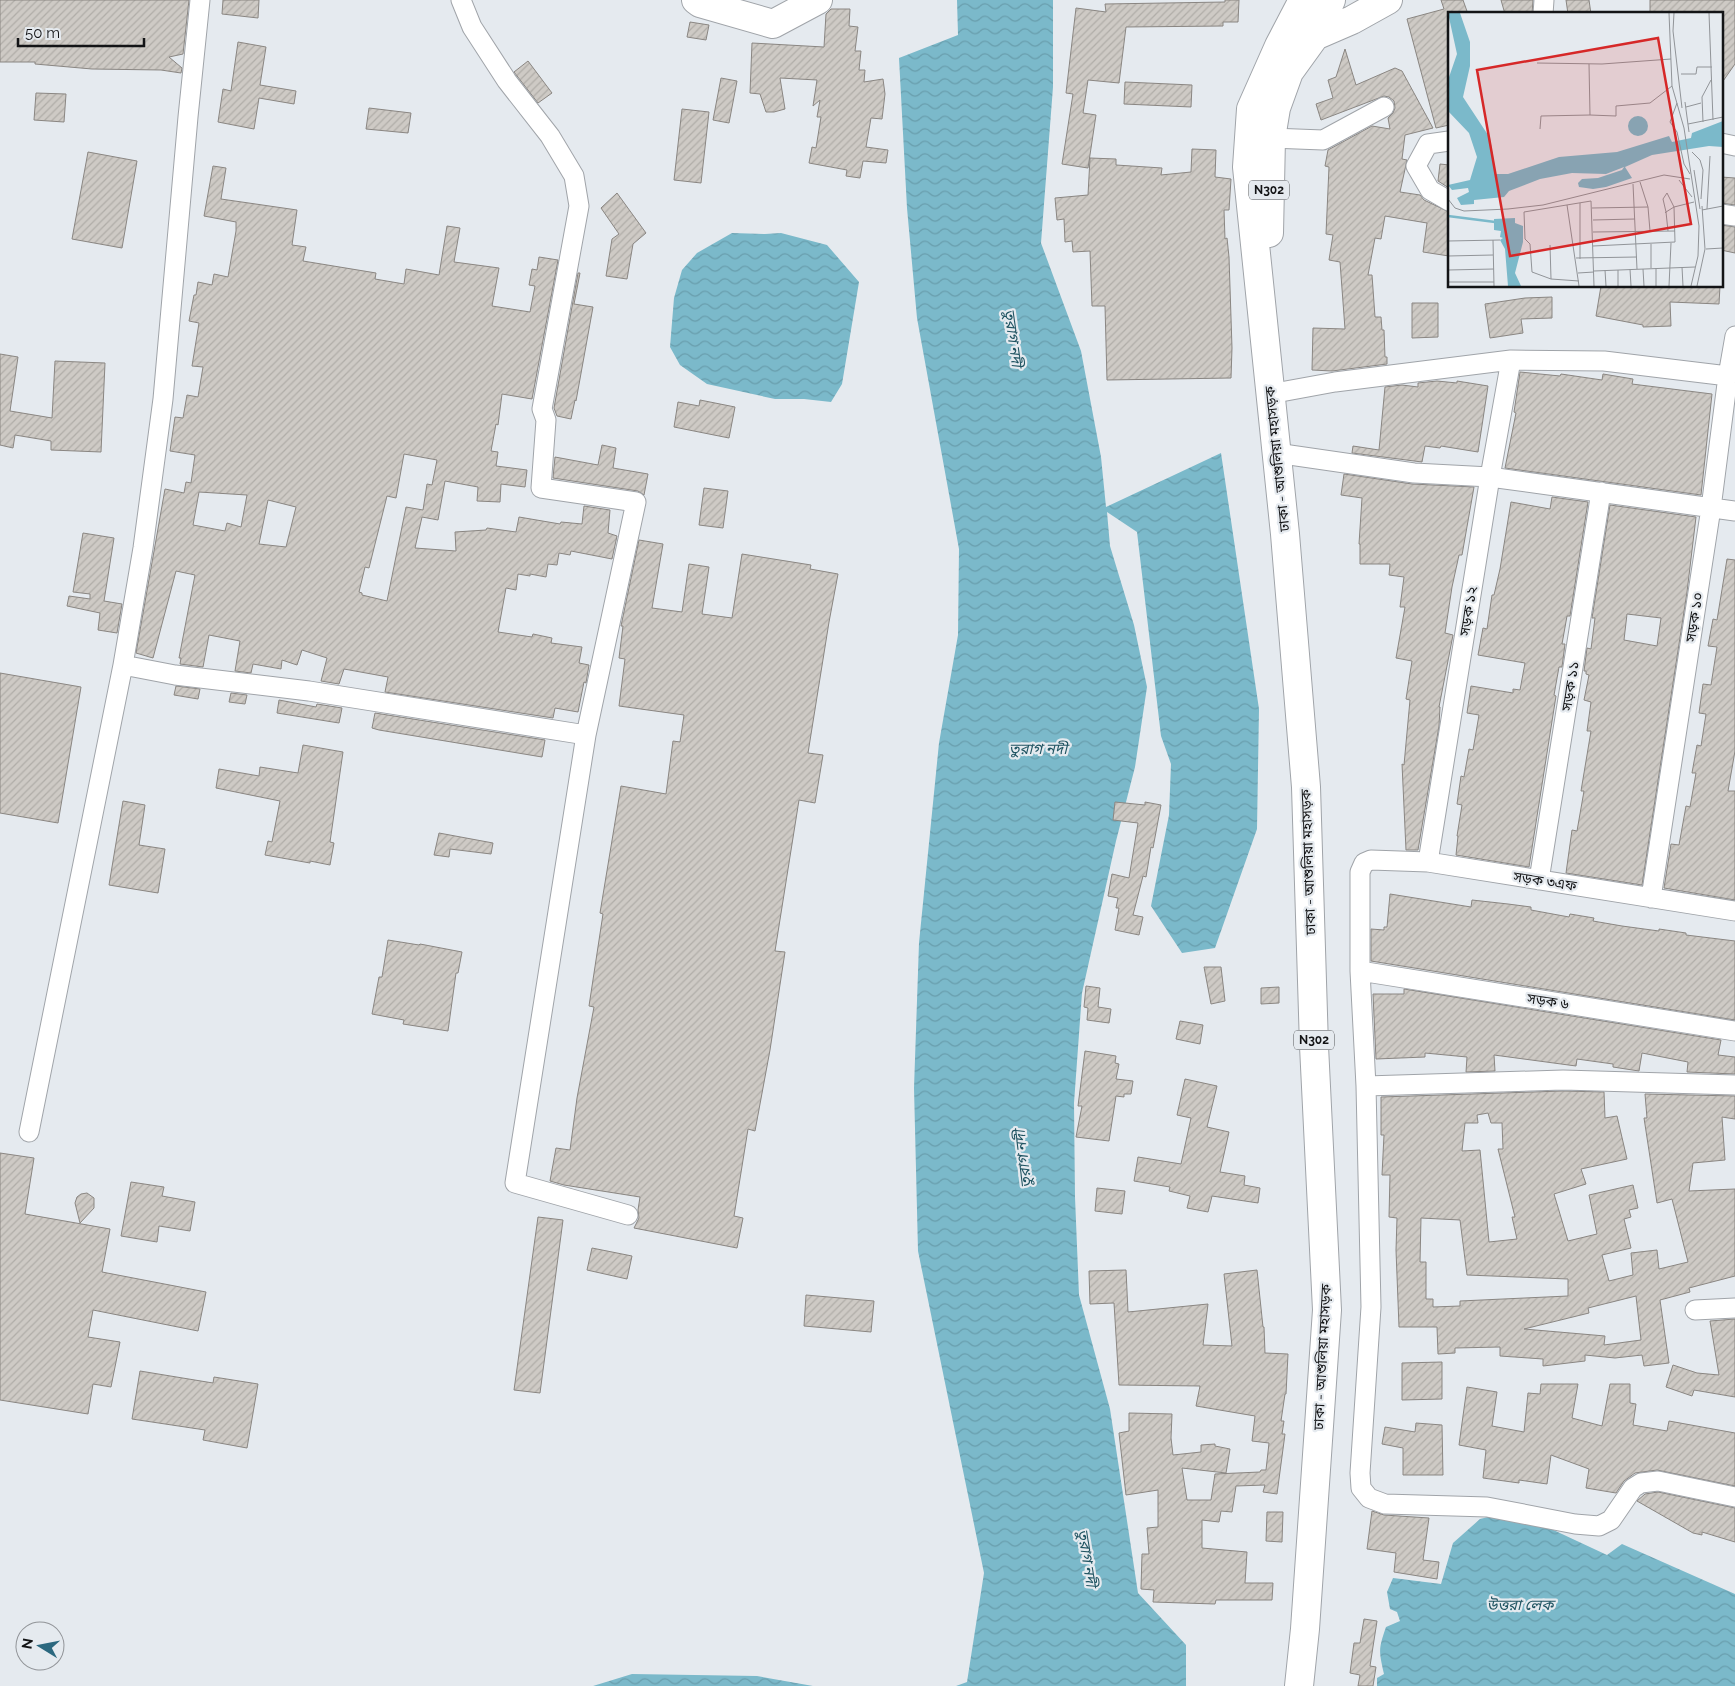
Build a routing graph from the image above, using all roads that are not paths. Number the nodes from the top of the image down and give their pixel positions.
1 (200, 0) edge
2 (461, 0) edge
3 (696, 0) edge
4 (818, 0) edge
5 (1291, 0) edge
6 (1303, 0) edge
7 (1331, 0) edge
8 (1388, 0) edge
9 (1315, 36) junction
10 (1279, 46) junction
11 (1384, 107) dead end
12 (1271, 138) junction
13 (1448, 141) edge
14 (1722, 143) edge
15 (1735, 146) edge
16 (1448, 201) edge
17 (1722, 214) edge
18 (1735, 216) edge
19 (1735, 336) edge
20 (1511, 360) junction
21 (1728, 376) junction
22 (1270, 394) junction
23 (1276, 453) junction
24 (1490, 477) junction
25 (1601, 492) junction
26 (1711, 508) junction
27 (1735, 511) edge
28 (123, 665) junction
29 (586, 735) junction
30 (1428, 862) junction
31 (1539, 880) junction
32 (1651, 898) junction
33 (1735, 911) edge
34 (1360, 970) junction
35 (1735, 1031) edge
36 (1366, 1086) junction
37 (1735, 1086) edge
38 (30, 1132) dead end
39 (628, 1215) dead end
40 (1735, 1308) edge
41 (1695, 1310) dead end
42 (1735, 1496) edge
43 (1298, 1686) edge

1 - 28 street
2 - 29 street
3 - 4 highway
5 - 10 highway, ঢাকা - আশুলিয়া মহাসড়ক / N302
6 - 10 highway, ঢাকা - আশুলিয়া মহাসড়ক / N302
7 - 9 highway, N302
8 - 9 highway
9 - 12 highway, N302
10 - 22 highway, ঢাকা - আশুলিয়া মহাসড়ক / N302
11 - 12 street
12 - 22 highway, N302
13 - 16 street
14 - 15 street
17 - 18 street
19 - 21 street, সড়ক ১০
20 - 21 street
20 - 22 street
20 - 24 street, সড়ক ১২
21 - 26 street, সড়ক ১০
22 - 23 highway, ঢাকা - আশুলিয়া মহাসড়ক / N302
23 - 24 street
23 - 43 highway, ঢাকা - আশুলিয়া মহাসড়ক / N302
24 - 25 street
24 - 30 street, সড়ক ১২
25 - 26 street
25 - 31 street, সড়ক ১১
26 - 27 street
26 - 32 street, সড়ক ১০
28 - 29 street
28 - 38 street
29 - 39 street
30 - 31 street, সড়ক ৩এফ
30 - 34 street, সড়ক ৩এফ
31 - 32 street, সড়ক ৩এফ
32 - 33 street, সড়ক ৩এফ
34 - 35 street, সড়ক ৬
34 - 36 street
36 - 37 street
36 - 42 street
40 - 41 street

